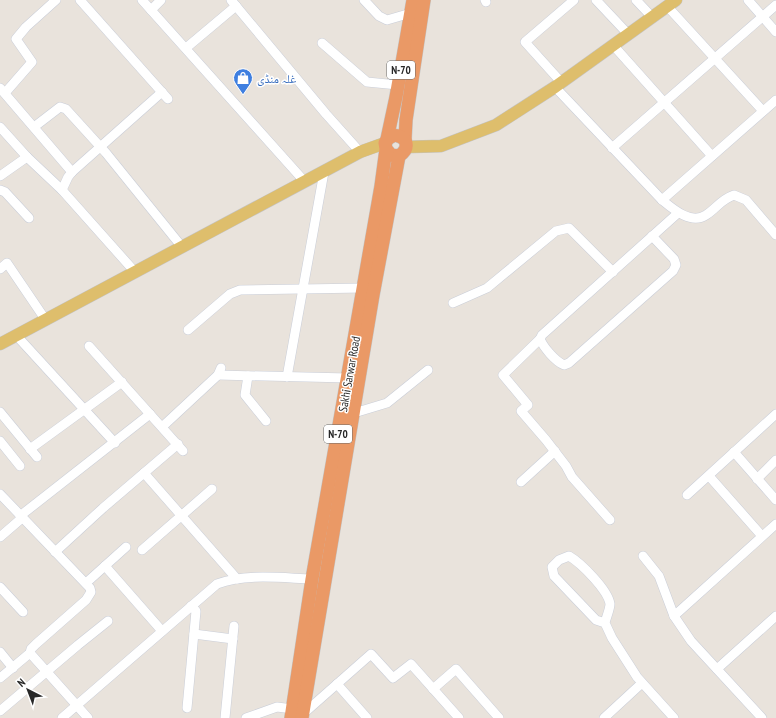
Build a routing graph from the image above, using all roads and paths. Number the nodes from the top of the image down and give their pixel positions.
1 (56, 0) edge
2 (80, 0) edge
3 (142, 0) edge
4 (161, 0) edge
5 (364, 0) edge
6 (413, 0) edge
7 (424, 0) edge
8 (574, 0) edge
9 (596, 0) edge
10 (636, 0) edge
11 (748, 0) edge
12 (233, 3) edge
13 (671, 3) edge
14 (776, 5) edge
15 (151, 10) junction
16 (410, 13) junction
17 (652, 17) junction
18 (763, 17) junction
19 (776, 32) edge
20 (628, 34) junction
21 (322, 43) dead end
22 (613, 45) junction
23 (186, 48) junction
24 (715, 58) junction
25 (398, 85) junction
26 (558, 85) junction
27 (2, 90) edge
28 (776, 100) edge
29 (664, 103) junction
30 (763, 111) junction
31 (0, 127) edge
32 (34, 127) junction
33 (386, 144) junction
34 (101, 147) junction
35 (403, 147) junction
36 (612, 148) junction
37 (360, 152) junction
38 (712, 156) junction
39 (27, 157) junction
40 (72, 172) junction
41 (324, 172) junction
42 (0, 176) edge
43 (305, 182) junction
44 (0, 190) edge
45 (62, 190) junction
46 (662, 200) junction
47 (678, 213) junction
48 (29, 218) dead end
49 (776, 235) edge
50 (652, 236) junction
51 (182, 246) junction
52 (0, 269) edge
53 (135, 272) junction
54 (613, 272) junction
55 (364, 288) junction
56 (303, 289) junction
57 (453, 303) dead end
58 (45, 319) junction
59 (188, 330) dead end
60 (16, 335) junction
61 (540, 339) junction
62 (0, 344) edge
63 (89, 346) dead end
64 (428, 370) dead end
65 (248, 376) junction
66 (287, 377) junction
67 (348, 378) junction
68 (122, 382) junction
69 (84, 409) junction
70 (0, 412) edge
71 (354, 413) junction
72 (150, 414) junction
73 (776, 414) edge
74 (266, 421) dead end
75 (162, 427) junction
76 (0, 441) edge
77 (115, 443) junction
78 (30, 449) junction
79 (555, 451) junction
80 (734, 452) junction
81 (37, 457) dead end
82 (776, 460) edge
83 (20, 466) dead end
84 (144, 473) junction
85 (709, 476) junction
86 (757, 479) junction
87 (521, 482) dead end
88 (212, 489) dead end
89 (0, 494) edge
90 (687, 495) dead end
91 (776, 500) edge
92 (182, 516) junction
93 (21, 517) junction
94 (610, 520) dead end
95 (776, 524) edge
96 (762, 536) junction
97 (0, 537) edge
98 (126, 547) dead end
99 (142, 550) dead end
100 (55, 552) junction
101 (643, 556) dead end
102 (105, 566) junction
103 (237, 578) junction
104 (312, 579) junction
105 (86, 583) junction
106 (0, 586) edge
107 (191, 606) junction
108 (23, 612) dead end
109 (674, 616) junction
110 (776, 616) edge
111 (108, 621) dead end
112 (605, 623) junction
113 (234, 626) dead end
114 (162, 631) junction
115 (194, 634) junction
116 (233, 639) junction
117 (0, 652) edge
118 (30, 653) junction
119 (13, 668) junction
120 (717, 669) junction
121 (47, 672) junction
122 (0, 678) edge
123 (642, 683) junction
124 (337, 684) junction
125 (433, 689) junction
126 (77, 705) junction
127 (186, 708) dead end
128 (0, 711) edge
129 (297, 715) edge
130 (62, 718) edge
131 (88, 718) edge
132 (225, 718) edge
133 (246, 718) edge
134 (367, 718) edge
135 (459, 718) edge
136 (498, 718) edge
137 (604, 718) edge
138 (674, 718) edge
139 (762, 718) edge

1 - 27 street
2 - 34 street
3 - 15 street
4 - 15 street
5 - 16 street
6 - 16 highway, N-70
7 - 35 highway, N-70
8 - 26 street
9 - 20 street
10 - 17 street
11 - 18 street
12 - 23 street
12 - 37 street
13 - 17 main road
13 - 24 street
14 - 18 street
15 - 23 street
16 - 25 highway, N-70
17 - 20 main road
18 - 19 street
18 - 24 street
20 - 22 main road
21 - 25 street
22 - 26 main road
22 - 29 street
23 - 43 street
24 - 29 street
24 - 30 street
25 - 33 highway, N-70
26 - 35 main road
26 - 36 street
27 - 32 street
28 - 30 street
29 - 36 street
29 - 38 street
30 - 38 street
31 - 39 street
32 - 34 street
32 - 40 street
33 - 35 highway
33 - 35 highway
33 - 37 main road
33 - 55 highway, Sakhi Sarwar Road / N-70
34 - 40 street
34 - 51 street
35 - 71 highway, Sakhi Sarwar Road / N-70
36 - 46 street
37 - 41 main road
38 - 46 street
39 - 42 street
39 - 45 street
40 - 45 street
41 - 43 main road
41 - 56 street
43 - 51 main road
44 - 48 street
45 - 53 street
46 - 47 street
47 - 49 street
47 - 50 street
50 - 54 street
50 - 61 street
51 - 53 main road
52 - 58 street
53 - 58 main road
54 - 57 street
54 - 61 street
55 - 56 street
55 - 67 highway, Sakhi Sarwar Road / N-70
56 - 59 street
56 - 66 street
58 - 60 main road
60 - 62 main road
60 - 69 street
61 - 79 street
63 - 68 street
64 - 71 street
65 - 66 street
65 - 74 street
65 - 75 street
66 - 67 street
67 - 104 highway, Sakhi Sarwar Road / N-70
68 - 69 street
68 - 72 street
69 - 77 street
69 - 78 street
70 - 78 street
71 - 129 highway, Sakhi Sarwar Road / N-70
72 - 75 street
72 - 77 street
73 - 80 street
75 - 84 street
76 - 83 street
77 - 93 street
78 - 81 street
79 - 87 street
79 - 94 street
80 - 85 street
80 - 86 street
82 - 86 street
84 - 92 street
84 - 100 street
85 - 90 street
85 - 96 street
86 - 91 street
88 - 92 street
89 - 93 street
92 - 99 street
92 - 103 street
93 - 97 street
93 - 100 street
95 - 96 street
96 - 109 street
98 - 102 street
100 - 105 street
101 - 109 street
102 - 105 street
102 - 114 street
103 - 104 street
103 - 107 street
104 - 129 highway, Sakhi Sarwar Road / N-70
105 - 118 street
106 - 108 street
107 - 114 street
107 - 115 street
109 - 120 street
110 - 120 street
111 - 121 street
112 - 112 street
112 - 123 street
113 - 116 street
114 - 126 street
115 - 116 street
115 - 127 street
116 - 132 street
117 - 119 street
118 - 119 street
118 - 121 street
119 - 122 street
120 - 139 street
121 - 126 street
121 - 128 street
123 - 137 street
123 - 138 street
124 - 125 street
124 - 129 street
124 - 134 street
125 - 135 street
125 - 136 street
126 - 130 street
126 - 131 street
129 - 133 street

